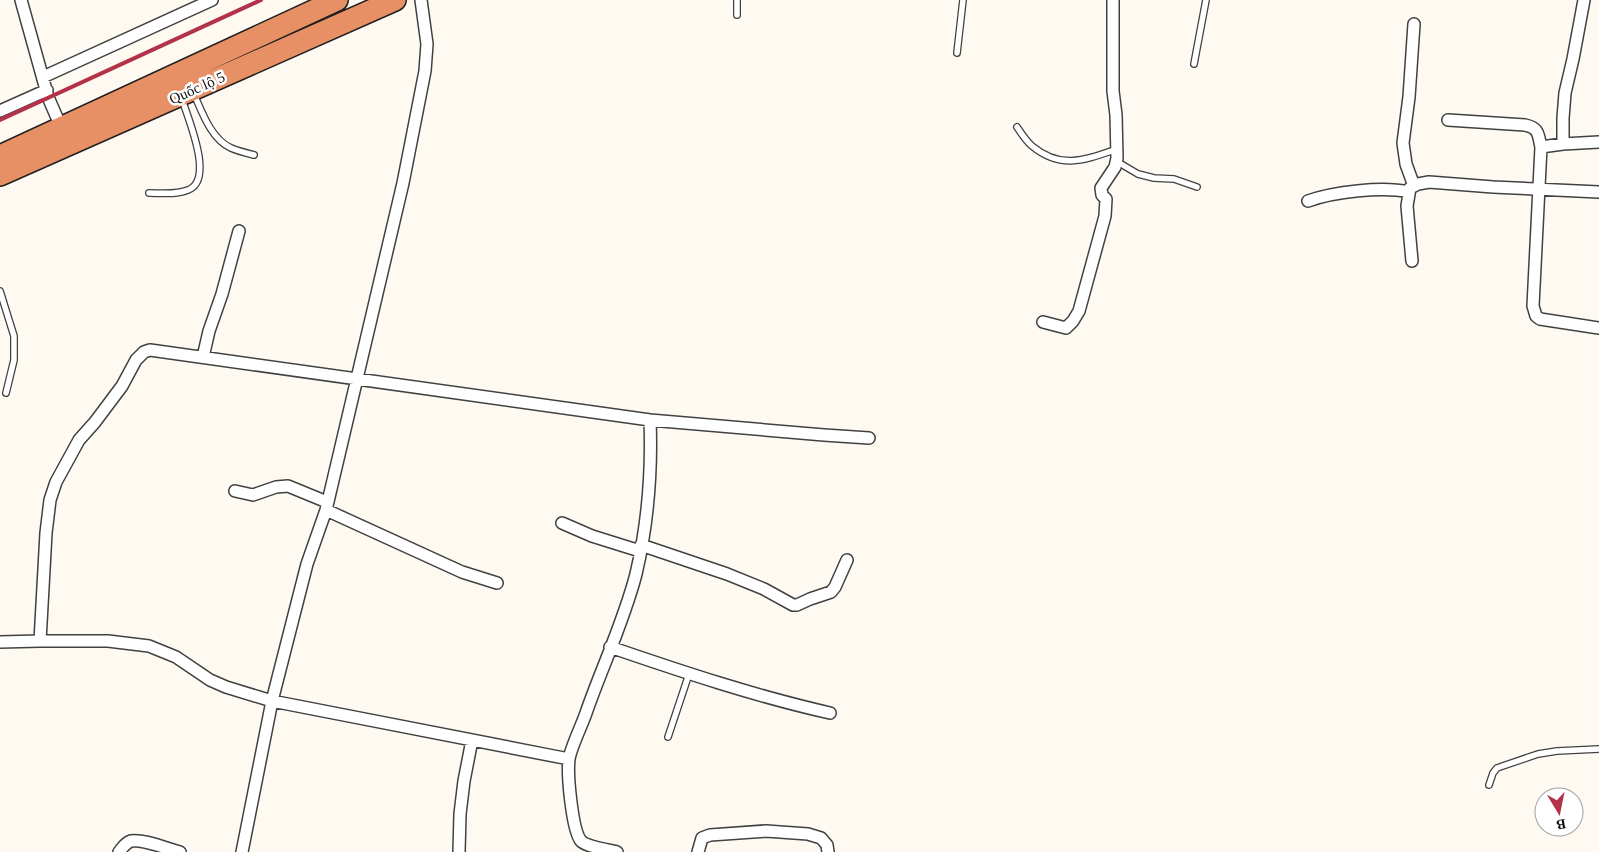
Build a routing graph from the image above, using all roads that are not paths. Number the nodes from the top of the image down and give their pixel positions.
1 (21, 0) edge
2 (212, 0) edge
3 (337, 0) edge
4 (394, 0) edge
5 (421, 0) edge
6 (737, 0) edge
7 (963, 0) edge
8 (1113, 0) edge
9 (1206, 0) edge
10 (1584, 0) edge
11 (737, 15) dead end
12 (1414, 24) dead end
13 (957, 53) dead end
14 (1194, 64) dead end
15 (43, 77) junction
16 (46, 90) junction
17 (186, 92) junction
18 (0, 110) edge
19 (1448, 120) dead end
20 (61, 127) junction
21 (1017, 127) dead end
22 (1599, 142) edge
23 (1563, 144) junction
24 (1541, 147) junction
25 (1117, 149) junction
26 (254, 155) dead end
27 (0, 156) edge
28 (1116, 161) junction
29 (0, 175) edge
30 (1197, 187) dead end
31 (1411, 189) junction
32 (1540, 190) junction
33 (1599, 192) edge
34 (149, 193) dead end
35 (1308, 201) dead end
36 (239, 231) dead end
37 (1412, 261) dead end
38 (0, 291) edge
39 (1043, 322) dead end
40 (1599, 328) edge
41 (203, 357) junction
42 (357, 379) junction
43 (6, 393) dead end
44 (650, 420) junction
45 (868, 438) dead end
46 (235, 491) dead end
47 (327, 506) junction
48 (562, 523) dead end
49 (641, 548) junction
50 (847, 560) dead end
51 (497, 583) dead end
52 (40, 641) junction
53 (0, 642) edge
54 (610, 647) junction
55 (689, 674) junction
56 (272, 701) junction
57 (830, 713) dead end
58 (668, 737) dead end
59 (472, 740) junction
60 (1599, 749) edge
61 (569, 758) junction
62 (1489, 785) dead end
63 (119, 852) edge
64 (180, 852) edge
65 (242, 852) edge
66 (459, 852) edge
67 (617, 852) edge
68 (698, 852) edge
69 (828, 852) edge

1 - 15 street
2 - 15 street
3 - 20 highway, Quốc lộ 5
4 - 17 highway, Quốc lộ 5
5 - 42 street
6 - 11 lane
7 - 13 lane
8 - 25 street
9 - 14 lane
10 - 23 street
12 - 31 street
15 - 16 street
16 - 18 street
16 - 20 street
17 - 26 lane
17 - 29 highway, Quốc lộ 5
17 - 34 lane
19 - 24 street
20 - 27 highway, Quốc lộ 5
21 - 25 lane
22 - 23 street
23 - 24 street
24 - 32 street
25 - 28 street
28 - 30 lane
28 - 39 street
31 - 32 street
31 - 35 street
31 - 37 street
32 - 33 street
32 - 40 street
36 - 41 street
38 - 43 lane
41 - 42 street
41 - 52 street
42 - 44 street
42 - 47 street
44 - 45 street
44 - 49 street
46 - 47 street
47 - 51 street
47 - 56 street
48 - 49 street
49 - 50 street
49 - 54 street
52 - 53 street
52 - 56 street
54 - 55 street
54 - 61 street
55 - 57 street
55 - 58 lane
56 - 59 street
56 - 65 street
59 - 61 street
59 - 66 street
60 - 62 lane
61 - 67 street
63 - 64 street
68 - 69 street

